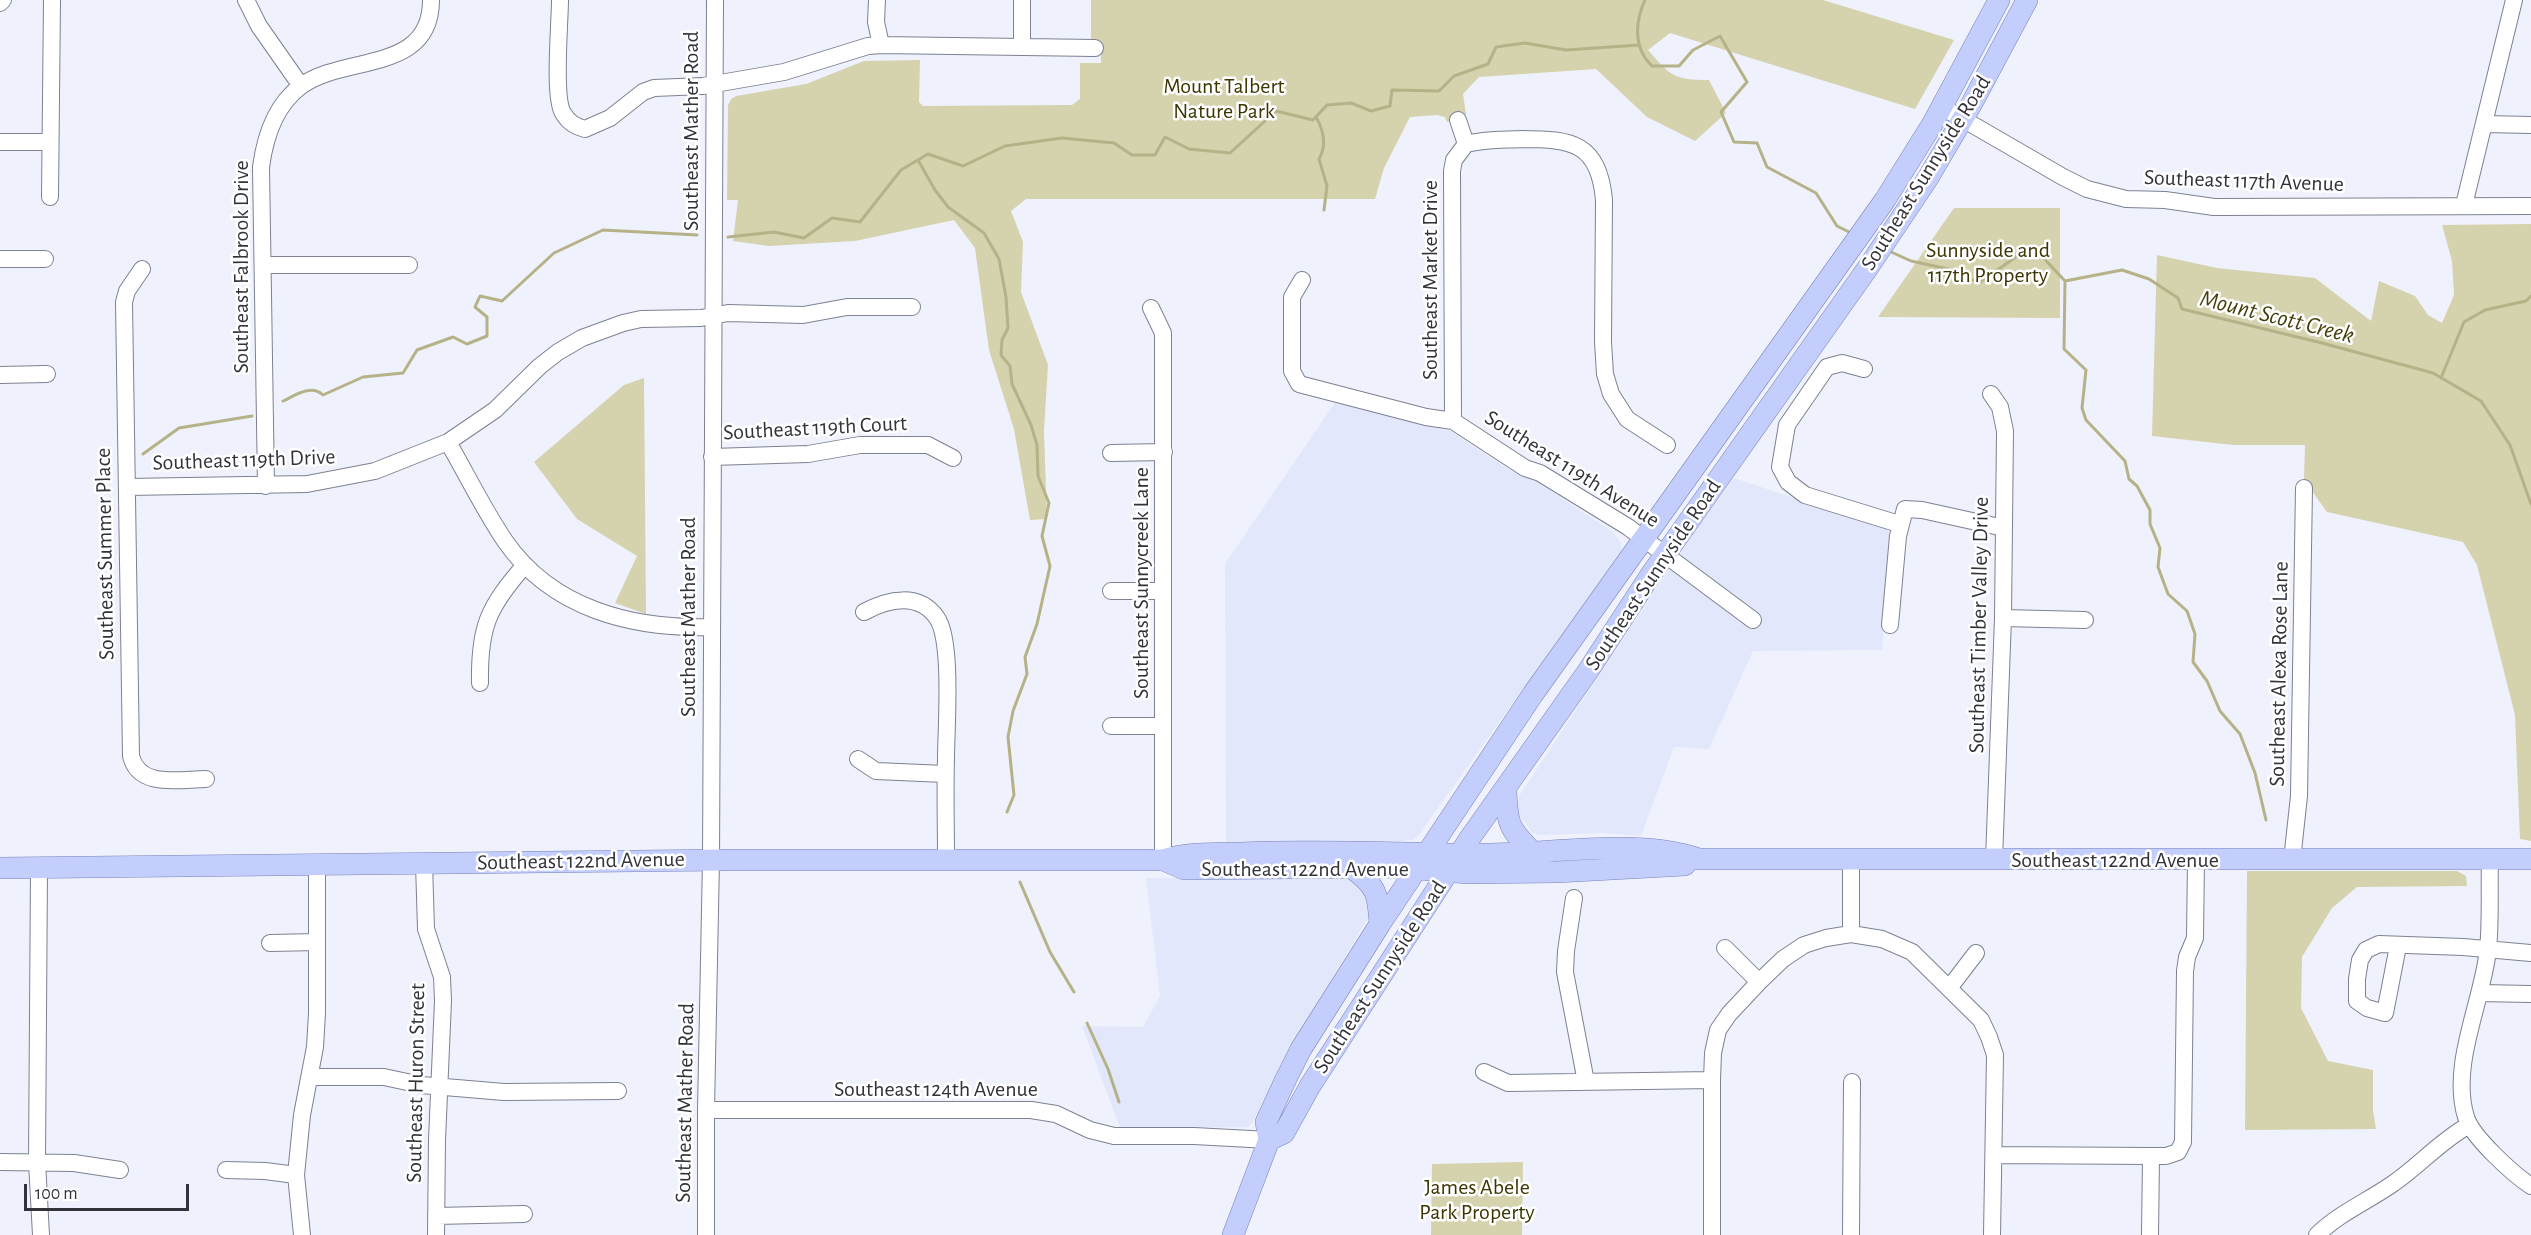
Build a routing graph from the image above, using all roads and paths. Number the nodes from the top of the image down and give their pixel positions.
1 (52, 0) edge
2 (246, 0) edge
3 (431, 0) edge
4 (560, 0) edge
5 (715, 0) edge
6 (877, 0) edge
7 (1022, 0) edge
8 (1999, 0) edge
9 (2027, 0) edge
10 (2514, 0) edge
11 (881, 45) junction
12 (1022, 47) junction
13 (1095, 48) dead end
14 (713, 84) junction
15 (301, 86) junction
16 (1942, 107) junction
17 (1963, 119) junction
18 (1458, 120) dead end
19 (2485, 124) junction
20 (2531, 125) edge
21 (0, 142) edge
22 (50, 142) junction
23 (1466, 144) junction
24 (50, 197) dead end
25 (2464, 205) junction
26 (2531, 206) edge
27 (45, 259) dead end
28 (0, 260) edge
29 (263, 265) junction
30 (409, 265) dead end
31 (142, 268) dead end
32 (1302, 280) dead end
33 (912, 307) dead end
34 (1151, 308) dead end
35 (712, 316) junction
36 (1864, 369) dead end
37 (47, 374) dead end
38 (0, 375) edge
39 (1991, 394) dead end
40 (1453, 421) junction
41 (448, 442) junction
42 (1667, 445) dead end
43 (1164, 452) junction
44 (1111, 453) dead end
45 (712, 457) junction
46 (953, 458) dead end
47 (266, 486) junction
48 (127, 487) junction
49 (2304, 488) dead end
50 (1899, 524) junction
51 (2004, 528) junction
52 (1644, 540) junction
53 (1664, 555) junction
54 (525, 565) junction
55 (1111, 591) dead end
56 (1163, 591) junction
57 (864, 612) dead end
58 (2003, 618) junction
59 (1753, 620) dead end
60 (2085, 620) dead end
61 (1890, 625) dead end
62 (711, 627) junction
63 (480, 683) dead end
64 (1111, 726) dead end
65 (1163, 726) junction
66 (858, 759) dead end
67 (945, 774) junction
68 (206, 778) dead end
69 (1506, 789) junction
70 (1281, 851) junction
71 (1534, 854) junction
72 (946, 859) junction
73 (1699, 859) junction
74 (2490, 859) junction
75 (2531, 859) edge
76 (711, 860) junction
77 (1163, 860) junction
78 (1851, 860) junction
79 (1994, 860) junction
80 (2196, 860) junction
81 (2292, 860) junction
82 (1422, 861) junction
83 (1454, 862) junction
84 (424, 863) junction
85 (317, 864) junction
86 (1352, 867) junction
87 (0, 868) edge
88 (39, 868) junction
89 (1231, 868) junction
90 (1574, 898) dead end
91 (1380, 924) junction
92 (1851, 934) junction
93 (318, 942) junction
94 (270, 943) dead end
95 (2398, 946) junction
96 (1725, 948) dead end
97 (2488, 950) junction
98 (1976, 953) dead end
99 (2531, 953) edge
100 (1759, 982) junction
101 (1950, 987) junction
102 (2480, 993) junction
103 (2531, 994) edge
104 (1301, 1049) junction
105 (1484, 1072) dead end
106 (310, 1077) junction
107 (1712, 1080) junction
108 (1586, 1082) junction
109 (1852, 1082) dead end
110 (1310, 1086) junction
111 (440, 1087) junction
112 (618, 1091) dead end
113 (706, 1110) junction
114 (2469, 1125) junction
115 (1269, 1140) junction
116 (1994, 1155) junction
117 (2151, 1156) junction
118 (0, 1162) edge
119 (38, 1162) junction
120 (120, 1170) dead end
121 (226, 1170) dead end
122 (296, 1175) junction
123 (2531, 1186) edge
124 (524, 1214) dead end
125 (436, 1216) junction
126 (41, 1235) edge
127 (302, 1235) edge
128 (436, 1235) edge
129 (706, 1235) edge
130 (1233, 1235) edge
131 (1712, 1235) edge
132 (1851, 1235) edge
133 (1992, 1235) edge
134 (2150, 1235) edge
135 (2317, 1235) edge

1 - 22 street
2 - 15 street
3 - 15 street, Southeast Falbrook Drive
4 - 14 street
5 - 14 street, Southeast Mather Road
6 - 11 street
7 - 12 street
8 - 16 main road, Southeast Sunnyside Road
9 - 17 main road, Southeast Sunnyside Road
10 - 19 street
11 - 12 street
11 - 14 street
12 - 13 street
14 - 35 street, Southeast Mather Road
15 - 29 street, Southeast Falbrook Drive
16 - 17 street, Southeast 117th Avenue
16 - 52 main road, Southeast Sunnyside Road
17 - 25 street, Southeast 117th Avenue
17 - 53 main road, Southeast Sunnyside Road
18 - 23 street
19 - 20 street
19 - 25 street
21 - 22 street
22 - 24 street
23 - 40 street, Southeast Market Drive
23 - 42 street
25 - 26 street, Southeast 117th Avenue
27 - 28 street
29 - 30 street
29 - 47 street, Southeast Falbrook Drive
31 - 48 street, Southeast Summer Place
32 - 40 street
33 - 35 street, Southeast 119th Drive
34 - 43 street, Southeast Sunnycreek Lane
35 - 41 street, Southeast 119th Drive
35 - 45 street, Southeast Mather Road
36 - 50 street
37 - 38 street
39 - 51 street, Southeast Timber Valley Drive
40 - 52 street, Southeast 119th Avenue
41 - 47 street, Southeast 119th Drive
41 - 54 street
43 - 44 street
43 - 56 street, Southeast Sunnycreek Lane
45 - 46 street, Southeast 119th Court
45 - 62 street, Southeast Mather Road
47 - 48 street, Southeast 119th Drive
48 - 68 street, Southeast Summer Place
49 - 81 street, Southeast Alexa Rose Lane
50 - 51 street
50 - 61 street
51 - 58 street, Southeast Timber Valley Drive
52 - 53 street, Southeast 119th Avenue
52 - 82 main road, Southeast Sunnyside Road
53 - 59 street, Southeast 119th Avenue
53 - 69 main road, Southeast Sunnyside Road
54 - 62 street
54 - 63 street
55 - 56 street
56 - 65 street, Southeast Sunnycreek Lane
57 - 67 street
58 - 60 street
58 - 79 street, Southeast Timber Valley Drive
62 - 76 street, Southeast Mather Road
64 - 65 street
65 - 77 street, Southeast Sunnycreek Lane
66 - 67 street
67 - 72 street
69 - 71 main road
69 - 83 main road, Southeast Sunnyside Road
70 - 77 main road, Southeast 122nd Avenue
70 - 82 main road, Southeast 122nd Avenue
70 - 89 main road
71 - 73 main road, Southeast 122nd Avenue
71 - 83 main road, Southeast 122nd Avenue
72 - 76 main road, Southeast 122nd Avenue
72 - 77 main road, Southeast 122nd Avenue
73 - 78 main road, Southeast 122nd Avenue
73 - 83 main road, Southeast 122nd Avenue
74 - 75 main road, Southeast 122nd Avenue
74 - 81 main road, Southeast 122nd Avenue
74 - 97 street
76 - 84 main road, Southeast 122nd Avenue
76 - 113 street, Southeast Mather Road
77 - 89 main road, Southeast 122nd Avenue
78 - 79 main road, Southeast 122nd Avenue
78 - 92 street
79 - 80 main road, Southeast 122nd Avenue
80 - 81 main road, Southeast 122nd Avenue
80 - 117 street
82 - 83 main road, Southeast 122nd Avenue
82 - 86 main road, Southeast 122nd Avenue
82 - 91 main road, Southeast Sunnyside Road
83 - 110 main road, Southeast Sunnyside Road
84 - 85 main road, Southeast 122nd Avenue
84 - 111 street, Southeast Huron Street
85 - 88 main road, Southeast 122nd Avenue
85 - 93 street
86 - 89 main road, Southeast 122nd Avenue
86 - 91 main road
87 - 88 main road, Southeast 122nd Avenue
88 - 119 street
90 - 108 street
91 - 104 main road, Southeast Sunnyside Road
92 - 100 street
92 - 101 street
93 - 94 street
93 - 106 street
95 - 95 street
95 - 97 street
96 - 100 street
97 - 99 street
97 - 102 street
98 - 101 street
100 - 107 street
101 - 116 street
102 - 103 street
102 - 114 street
104 - 110 main road
104 - 115 main road, Southeast Sunnyside Road
105 - 108 street
106 - 111 street
106 - 122 street
107 - 108 street
107 - 131 street
109 - 132 street
110 - 115 main road, Southeast Sunnyside Road
111 - 112 street
111 - 125 street, Southeast Huron Street
113 - 115 street, Southeast 124th Avenue
113 - 129 street, Southeast Mather Road
114 - 123 street
114 - 135 street
115 - 130 main road, Southeast Sunnyside Road
116 - 117 street
116 - 133 street
117 - 134 street
118 - 119 street
119 - 120 street
119 - 126 street
121 - 122 street
122 - 127 street
124 - 125 street
125 - 128 street, Southeast Huron Street

